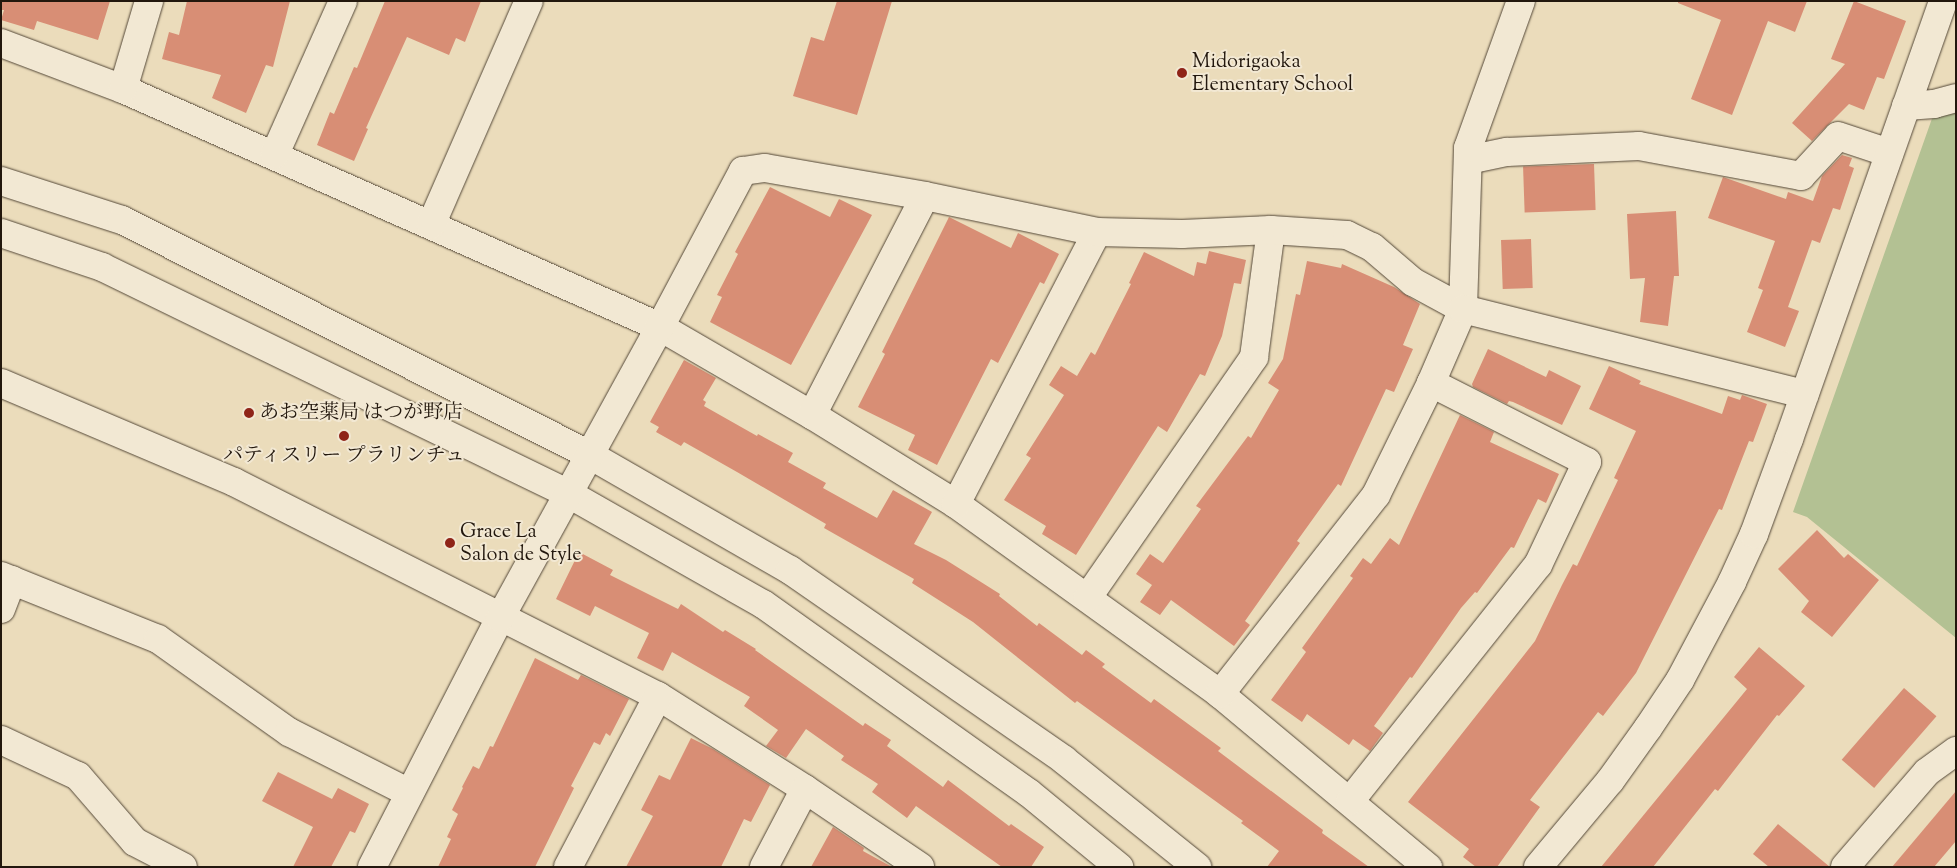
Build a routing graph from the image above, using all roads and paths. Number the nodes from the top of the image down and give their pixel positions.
1 (149, 1) edge
2 (343, 1) edge
3 (529, 1) edge
4 (1521, 1) edge
5 (1943, 1) edge
6 (1, 43) edge
7 (123, 89) junction
8 (1956, 98) edge
9 (1906, 106) junction
10 (1889, 153) junction
11 (274, 154) junction
12 (1468, 160) junction
13 (1, 181) edge
14 (925, 196) junction
15 (432, 225) junction
16 (1271, 230) junction
17 (1097, 232) junction
18 (1, 233) edge
19 (1463, 309) junction
20 (660, 327) junction
21 (1, 383) edge
22 (1431, 383) junction
23 (1805, 394) junction
24 (812, 415) junction
25 (590, 455) junction
26 (569, 494) junction
27 (956, 504) junction
28 (6, 578) edge
29 (1088, 597) junction
30 (1, 609) edge
31 (500, 618) junction
32 (1220, 694) junction
33 (658, 696) junction
34 (1, 740) edge
35 (1956, 751) edge
36 (805, 789) junction
37 (409, 793) junction
38 (1350, 800) junction
39 (182, 867) edge
40 (372, 867) edge
41 (568, 867) edge
42 (764, 867) edge
43 (920, 867) edge
44 (1119, 867) edge
45 (1197, 867) edge
46 (1428, 867) edge
47 (1538, 867) edge
48 (1845, 867) edge

1 - 7 street
2 - 11 street
3 - 15 street
4 - 12 street
5 - 9 street
6 - 7 street
7 - 11 street
8 - 9 street
9 - 10 street
10 - 12 street
10 - 23 street
11 - 15 street
12 - 19 street
13 - 25 street
14 - 17 street
14 - 20 street
14 - 24 street
15 - 20 street
16 - 17 street
16 - 19 street
16 - 29 street
17 - 27 street
18 - 26 street
19 - 22 street
19 - 23 street
20 - 24 street
20 - 25 street
21 - 31 street
22 - 32 street
22 - 38 street
23 - 47 street
24 - 27 street
25 - 26 street
25 - 45 street
26 - 31 street
26 - 44 street
27 - 29 street
28 - 30 street
28 - 37 street
29 - 32 street
31 - 33 street
31 - 37 street
32 - 38 street
33 - 36 street
33 - 41 street
34 - 39 street
35 - 48 street
36 - 42 street
36 - 43 street
37 - 40 street
38 - 46 street

